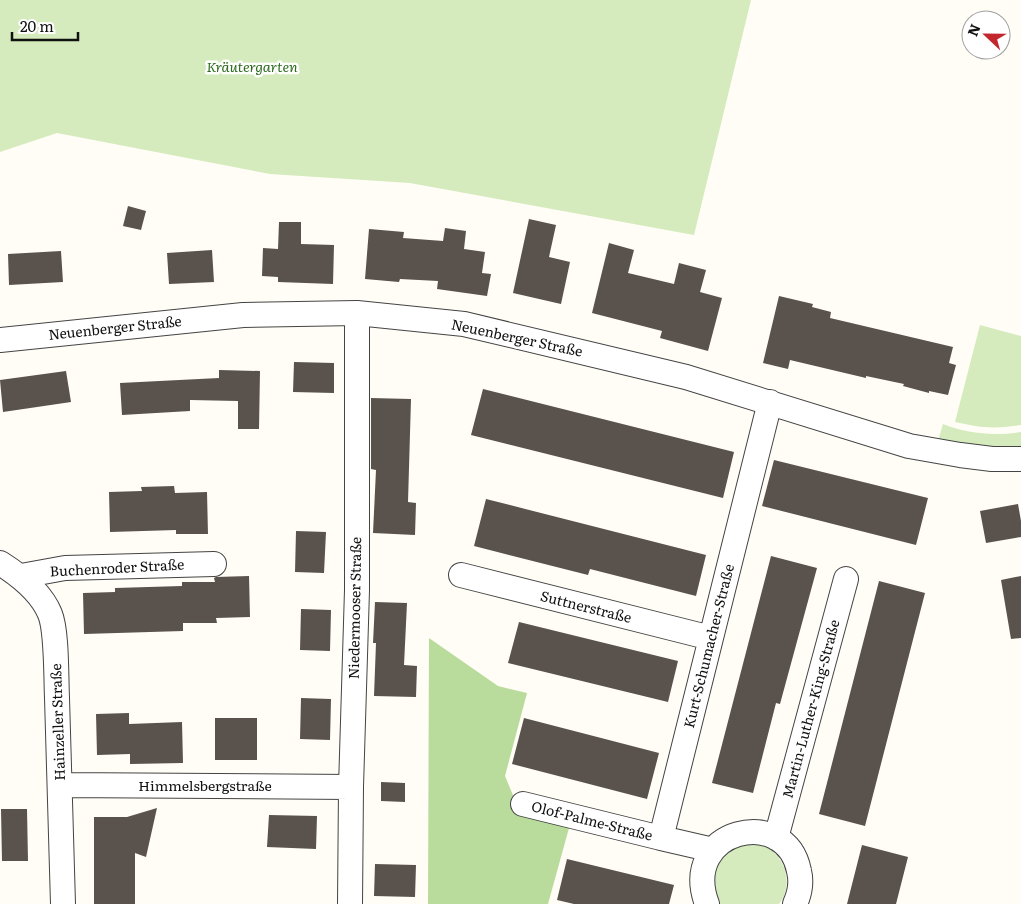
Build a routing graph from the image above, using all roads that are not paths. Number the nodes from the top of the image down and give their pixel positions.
1 (357, 313) junction
2 (0, 340) edge
3 (770, 402) junction
4 (1021, 458) edge
5 (0, 563) edge
6 (214, 564) dead end
7 (461, 575) dead end
8 (21, 576) junction
9 (846, 580) dead end
10 (711, 638) junction
11 (60, 785) junction
12 (351, 788) junction
13 (523, 804) dead end
14 (661, 838) junction
15 (776, 838) junction
16 (713, 850) junction
17 (64, 904) edge
18 (350, 904) edge
19 (707, 904) edge
20 (795, 904) edge

1 - 2 street, Neuenberger Straße
1 - 3 street, Neuenberger Straße
1 - 12 street, Niedermooser Straße
3 - 4 street, Neuenberger Straße
3 - 10 street, Kurt-Schumacher-Straße
5 - 8 street, Hainzeller Straße
6 - 8 street, Buchenroder Straße
7 - 10 street, Suttnerstraße
8 - 11 street, Hainzeller Straße
9 - 15 street, Martin-Luther-King-Straße
10 - 14 street, Kurt-Schumacher-Straße
11 - 12 street, Himmelsbergstraße
11 - 17 street, Hainzeller Straße
12 - 18 street, Niedermooser Straße
13 - 14 street, Olof-Palme-Straße
14 - 16 street
15 - 16 street
15 - 20 street
16 - 19 street

